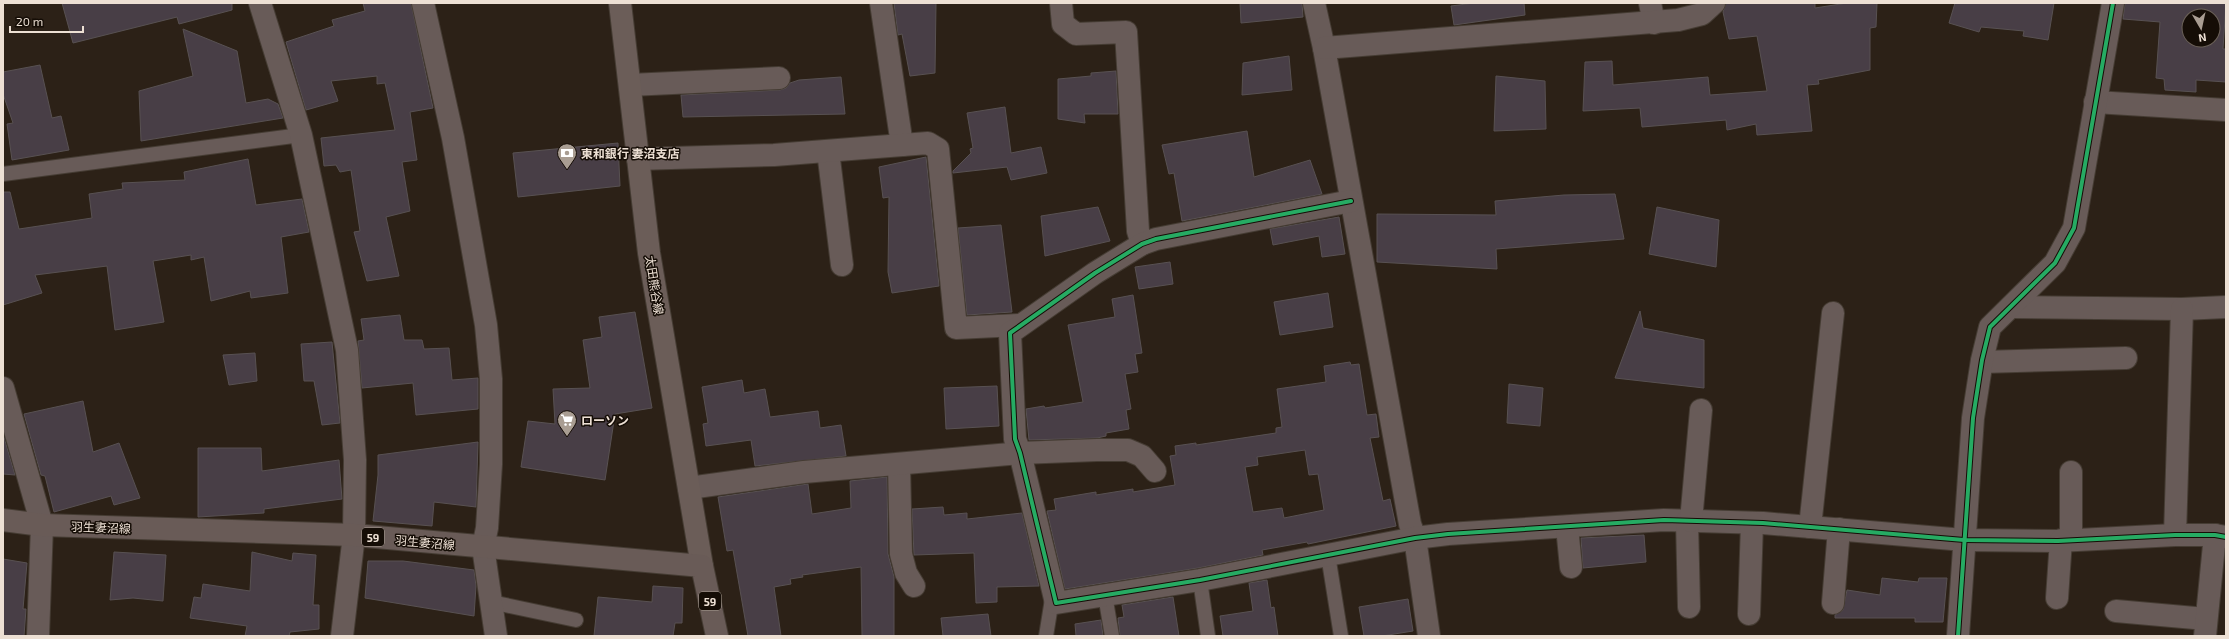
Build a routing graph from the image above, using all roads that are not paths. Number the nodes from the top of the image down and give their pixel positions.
1 (260, 3) edge
2 (423, 3) edge
3 (620, 3) edge
4 (880, 3) edge
5 (1061, 3) edge
6 (1314, 3) edge
7 (1714, 3) edge
8 (2113, 3) edge
9 (1652, 13) edge
10 (1324, 48) junction
11 (778, 78) dead end
12 (630, 85) junction
13 (2095, 102) junction
14 (2226, 110) edge
15 (301, 135) junction
16 (902, 145) junction
17 (828, 151) junction
18 (638, 159) junction
19 (3, 174) edge
20 (1351, 201) junction
21 (1142, 244) junction
22 (842, 265) dead end
23 (2011, 307) junction
24 (2226, 307) edge
25 (2182, 310) junction
26 (1833, 313) dead end
27 (1019, 325) junction
28 (2126, 358) dead end
29 (1982, 362) junction
30 (3, 388) edge
31 (1701, 410) dead end
32 (1020, 453) junction
33 (899, 464) junction
34 (1155, 471) dead end
35 (2071, 472) dead end
36 (689, 488) junction
37 (3, 520) edge
38 (1689, 521) junction
39 (1752, 523) junction
40 (42, 525) junction
41 (1567, 527) junction
42 (1810, 527) junction
43 (1839, 529) junction
44 (354, 535) junction
45 (2175, 535) junction
46 (2221, 536) edge
47 (1415, 538) junction
48 (1964, 540) junction
49 (2066, 540) junction
50 (483, 547) junction
51 (1328, 555) junction
52 (702, 566) junction
53 (1571, 567) dead end
54 (1200, 580) junction
55 (914, 586) dead end
56 (1054, 591) junction
57 (1105, 595) junction
58 (2057, 598) dead end
59 (491, 602) junction
60 (1833, 603) dead end
61 (1689, 607) dead end
62 (2116, 611) dead end
63 (1749, 614) dead end
64 (576, 620) dead end
65 (2206, 627) edge
66 (38, 636) edge
67 (342, 636) edge
68 (496, 636) edge
69 (717, 636) edge
70 (1046, 636) edge
71 (1112, 636) edge
72 (1208, 636) edge
73 (1341, 636) edge
74 (1429, 636) edge
75 (1958, 636) edge

1 - 15 street
2 - 50 street
3 - 12 main road, 太田熊谷線
4 - 16 street
5 - 21 street
6 - 10 street
7 - 9 street
8 - 13 street
9 - 10 street
10 - 20 street
11 - 12 street
12 - 18 main road, 太田熊谷線
13 - 14 street
13 - 23 street
15 - 19 lane
15 - 44 street
16 - 17 street
16 - 27 street
17 - 18 street
17 - 22 street
18 - 36 main road, 太田熊谷線
20 - 21 street
20 - 47 street
21 - 27 street
23 - 25 street
23 - 29 street
24 - 25 street
25 - 45 street
26 - 42 street
27 - 32 street
28 - 29 street
29 - 48 street
30 - 40 street
31 - 38 street
32 - 33 street
32 - 34 street
32 - 56 street
33 - 36 street
33 - 55 street
35 - 49 street
36 - 52 main road, 太田熊谷線
37 - 40 main road, 羽生妻沼線 / 59
38 - 39 street
38 - 41 street
38 - 61 street
39 - 42 street
39 - 63 street
40 - 44 main road, 羽生妻沼線 / 59
40 - 66 street
41 - 47 street
41 - 53 street
42 - 43 street
43 - 48 street
43 - 60 street
44 - 50 main road, 羽生妻沼線 / 59
44 - 67 street
45 - 46 street
45 - 49 street
46 - 65 street
47 - 51 street
47 - 74 street
48 - 49 street
48 - 75 street
49 - 58 street
50 - 52 main road, 羽生妻沼線 / 59
50 - 59 street
51 - 54 street
51 - 73 lane
52 - 69 main road, 59
54 - 57 street
54 - 72 lane
56 - 57 street
56 - 70 lane
57 - 71 lane
59 - 64 lane
59 - 68 street
62 - 65 street

